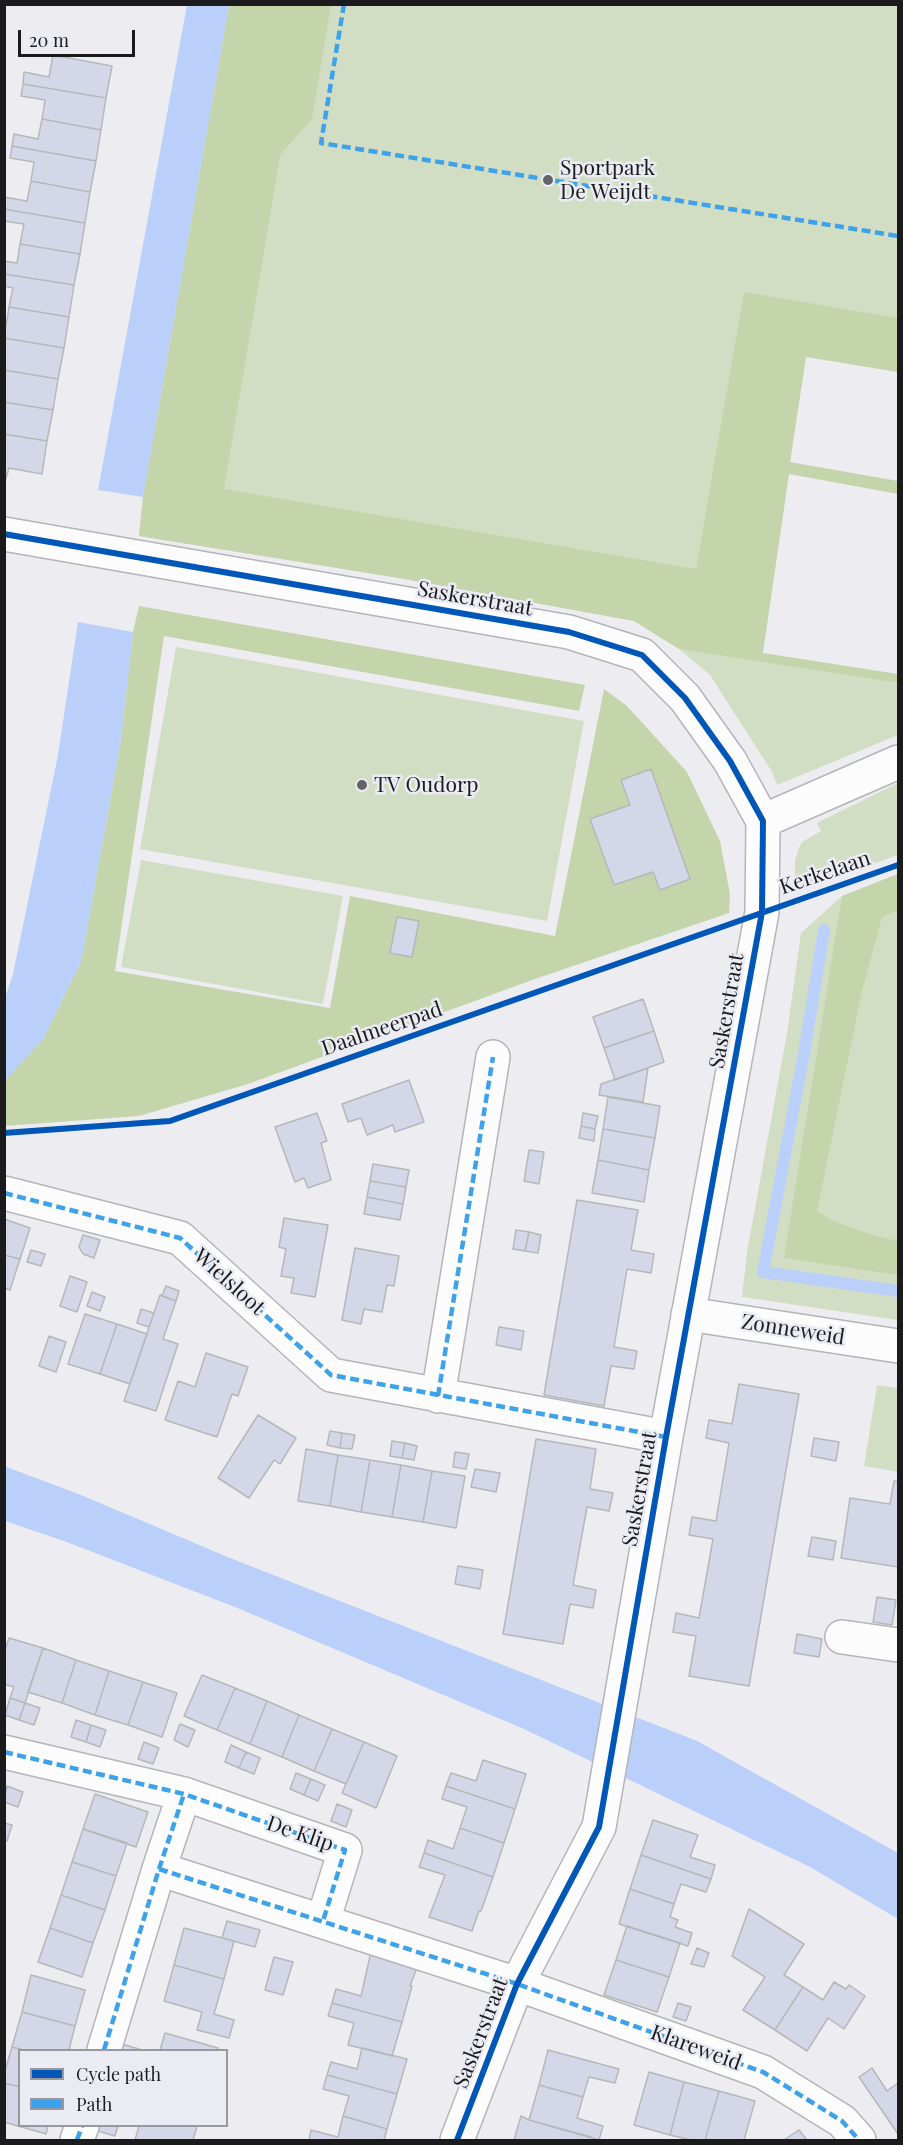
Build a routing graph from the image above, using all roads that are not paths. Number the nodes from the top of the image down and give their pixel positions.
1 (4, 534) edge
2 (898, 762) edge
3 (763, 822) junction
4 (493, 1057) dead end
5 (4, 1193) edge
6 (688, 1314) junction
7 (898, 1346) edge
8 (438, 1396) junction
9 (666, 1437) junction
10 (842, 1637) dead end
11 (898, 1645) edge
12 (4, 1752) edge
13 (184, 1794) junction
14 (159, 1869) junction
15 (323, 1921) junction
16 (517, 1984) junction
17 (104, 2049) edge
18 (457, 2140) edge
19 (859, 2140) edge

1 - 3 street, Saskerstraat
2 - 3 street
3 - 6 street, Saskerstraat
4 - 8 street
5 - 8 street, Wielsloot
6 - 7 street, Zonneweid
6 - 9 street, Saskerstraat
8 - 9 street, Wielsloot
9 - 16 street, Saskerstraat
10 - 11 street
12 - 13 street, De Klip
13 - 14 street
13 - 15 street, De Klip
14 - 15 street
14 - 17 street
15 - 16 street
16 - 18 street, Saskerstraat
16 - 19 street, Klareweid

